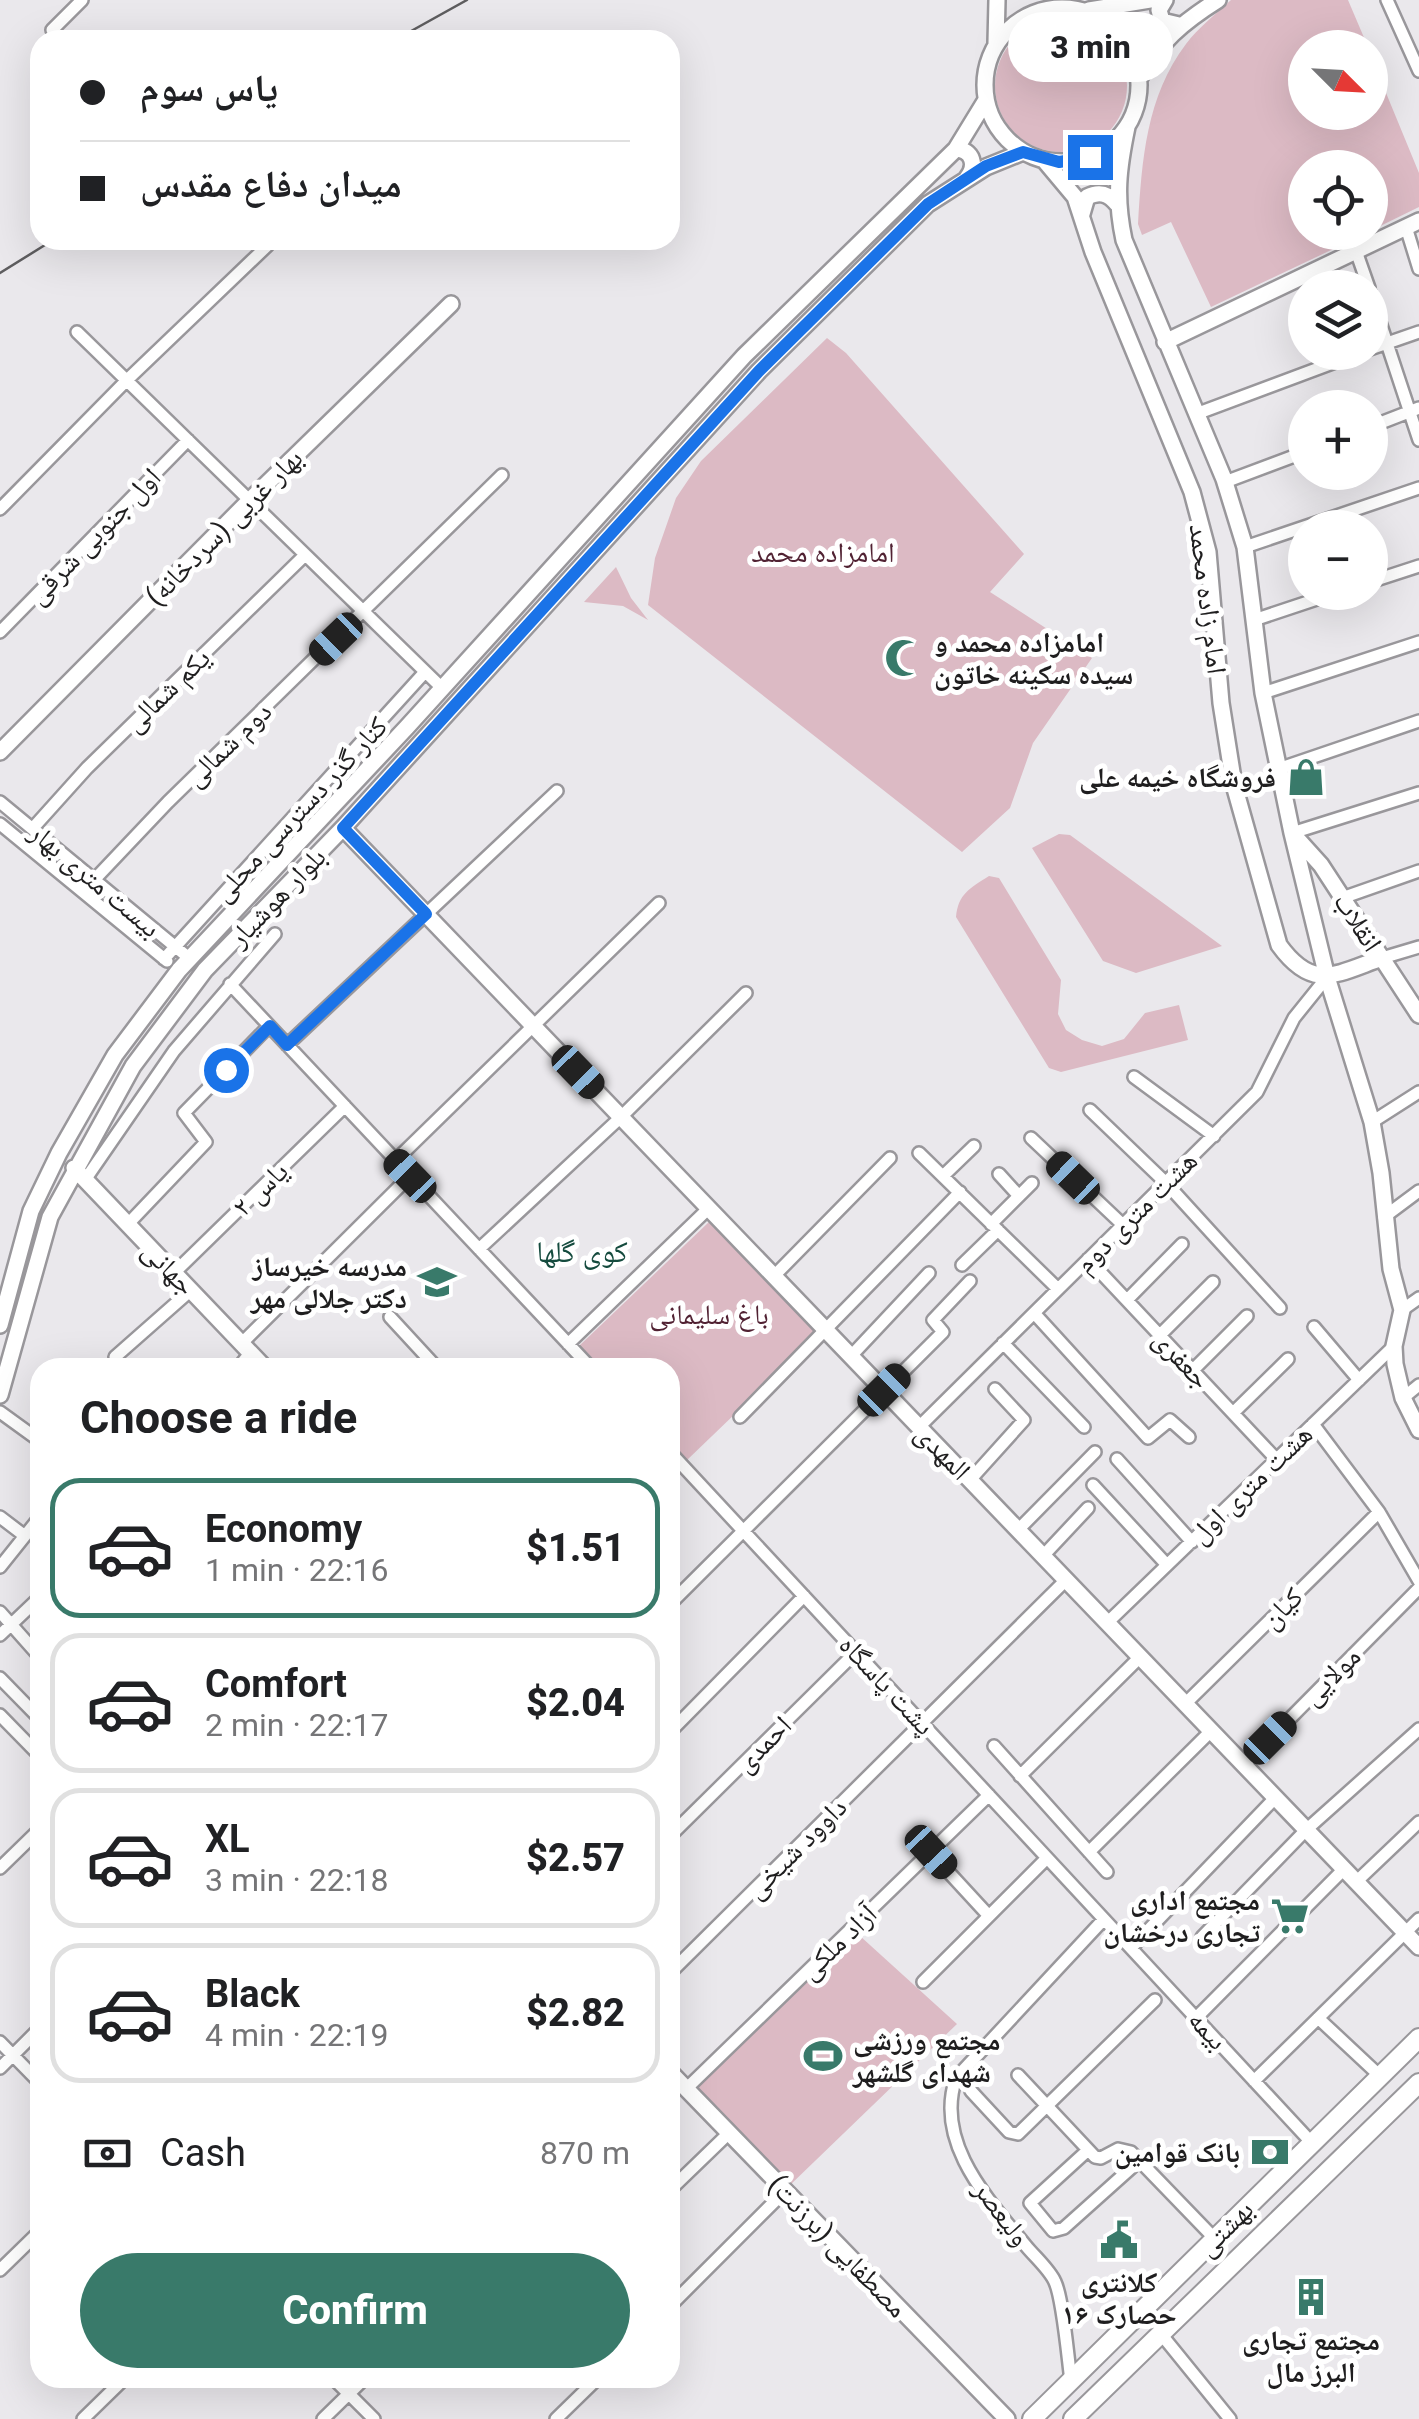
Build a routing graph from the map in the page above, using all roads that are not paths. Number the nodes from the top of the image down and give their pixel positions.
1 (82, 0) edge
2 (997, 0) edge
3 (1150, 0) edge
4 (1165, 0) edge
5 (1218, 0) edge
6 (1388, 0) edge
7 (1075, 6) edge
8 (1179, 25) junction
9 (52, 30) dead end
10 (996, 43) junction
11 (1419, 72) edge
12 (1140, 79) junction
13 (986, 100) junction
14 (1127, 127) junction
15 (956, 149) junction
16 (1023, 152) junction
17 (1044, 160) junction
18 (967, 178) junction
19 (1117, 204) junction
20 (1082, 214) junction
21 (1412, 224) edge
22 (263, 250) edge
23 (1356, 251) junction
24 (1419, 269) edge
25 (1362, 270) edge
26 (452, 304) dead end
27 (77, 332) dead end
28 (1419, 332) edge
29 (1164, 342) junction
30 (1388, 343) edge
31 (1388, 345) edge
32 (1314, 370) edge
33 (126, 381) junction
34 (1414, 410) edge
35 (1196, 414) junction
36 (1388, 420) edge
37 (188, 440) junction
38 (1419, 440) edge
39 (1288, 458) edge
40 (502, 475) dead end
41 (1225, 482) junction
42 (1419, 488) edge
43 (250, 501) junction
44 (0, 509) edge
45 (1245, 547) junction
46 (305, 556) junction
47 (1419, 566) edge
48 (1388, 576) edge
49 (1288, 609) edge
50 (364, 612) junction
51 (1254, 620) junction
52 (0, 632) edge
53 (1419, 642) edge
54 (425, 672) junction
55 (442, 688) junction
56 (1262, 693) junction
57 (1419, 721) edge
58 (0, 752) edge
59 (1278, 770) junction
60 (557, 791) dead end
61 (1419, 793) edge
62 (0, 802) edge
63 (0, 824) edge
64 (33, 828) junction
65 (343, 828) junction
66 (1292, 833) junction
67 (1419, 871) edge
68 (95, 879) junction
69 (1342, 898) junction
70 (659, 903) dead end
71 (426, 914) junction
72 (275, 934) dead end
73 (175, 945) junction
74 (1419, 947) edge
75 (164, 958) junction
76 (1382, 958) junction
77 (184, 964) junction
78 (1327, 977) junction
79 (230, 984) junction
80 (746, 994) dead end
81 (1419, 1015) edge
82 (270, 1026) junction
83 (534, 1027) junction
84 (154, 1035) junction
85 (287, 1045) junction
86 (174, 1051) junction
87 (1134, 1077) dead end
88 (1419, 1092) edge
89 (345, 1106) junction
90 (1090, 1110) dead end
91 (622, 1117) junction
92 (1372, 1122) junction
93 (1214, 1136) junction
94 (1032, 1138) dead end
95 (974, 1146) dead end
96 (920, 1153) dead end
97 (890, 1158) dead end
98 (396, 1160) junction
99 (80, 1174) junction
100 (999, 1174) dead end
101 (410, 1176) junction
102 (943, 1176) junction
103 (1032, 1183) dead end
104 (1166, 1183) junction
105 (1419, 1191) edge
106 (960, 1192) junction
107 (1019, 1196) junction
108 (708, 1208) junction
109 (1384, 1216) junction
110 (128, 1224) junction
111 (1123, 1225) junction
112 (995, 1227) junction
113 (1182, 1244) dead end
114 (480, 1249) junction
115 (1088, 1259) junction
116 (962, 1266) dead end
117 (174, 1273) junction
118 (929, 1273) dead end
119 (774, 1276) junction
120 (970, 1281) dead end
121 (1212, 1282) dead end
122 (1058, 1289) junction
123 (190, 1290) junction
124 (1419, 1298) edge
125 (1126, 1300) junction
126 (1280, 1308) dead end
127 (1402, 1310) junction
128 (1034, 1313) junction
129 (390, 1316) dead end
130 (1247, 1316) dead end
131 (0, 1325) edge
132 (1314, 1327) dead end
133 (826, 1330) junction
134 (1160, 1336) junction
135 (1003, 1343) junction
136 (568, 1344) junction
137 (1394, 1346) junction
138 (246, 1348) junction
139 (851, 1356) junction
140 (115, 1357) dead end
141 (242, 1358) edge
142 (256, 1358) edge
143 (428, 1358) edge
144 (581, 1358) edge
145 (1288, 1359) dead end
146 (5, 1361) edge
147 (1193, 1370) junction
148 (1359, 1380) junction
149 (1419, 1385) edge
150 (994, 1388) dead end
151 (884, 1390) junction
152 (0, 1395) edge
153 (1403, 1398) junction
154 (0, 1412) edge
155 (1233, 1414) junction
156 (740, 1417) dead end
157 (1313, 1424) junction
158 (918, 1426) junction
159 (1084, 1428) dead end
160 (1419, 1428) edge
161 (30, 1434) edge
162 (1189, 1437) dead end
163 (1095, 1452) dead end
164 (1117, 1460) dead end
165 (1276, 1460) junction
166 (680, 1463) edge
167 (970, 1480) junction
168 (1093, 1486) dead end
169 (1088, 1508) dead end
170 (1378, 1512) junction
171 (0, 1517) edge
172 (30, 1530) edge
173 (1018, 1530) junction
174 (743, 1531) junction
175 (25, 1536) junction
176 (1192, 1542) junction
177 (1043, 1556) junction
178 (1167, 1565) junction
179 (0, 1567) edge
180 (1066, 1580) junction
181 (1419, 1584) edge
182 (680, 1594) edge
183 (804, 1596) junction
184 (30, 1606) edge
185 (0, 1612) edge
186 (1108, 1623) junction
187 (5, 1630) edge
188 (30, 1649) edge
189 (856, 1652) junction
190 (1140, 1657) junction
191 (0, 1678) edge
192 (1185, 1704) junction
193 (30, 1709) edge
194 (0, 1715) edge
195 (680, 1722) edge
196 (923, 1724) junction
197 (1419, 1728) edge
198 (1211, 1731) junction
199 (30, 1746) edge
200 (994, 1746) dead end
201 (1244, 1765) junction
202 (1020, 1776) junction
203 (989, 1796) junction
204 (1275, 1798) junction
205 (1419, 1822) edge
206 (680, 1826) edge
207 (1306, 1830) junction
208 (30, 1839) edge
209 (931, 1852) junction
210 (1090, 1852) junction
211 (1047, 1858) junction
212 (0, 1868) edge
213 (1344, 1869) junction
214 (1107, 1872) dead end
215 (1356, 1882) junction
216 (989, 1916) junction
217 (1104, 1919) junction
218 (1419, 1919) edge
219 (1405, 1933) junction
220 (1202, 1936) dead end
221 (1419, 1947) edge
222 (1131, 1948) junction
223 (680, 1963) edge
224 (923, 1982) dead end
225 (1155, 2000) dead end
226 (1196, 2018) junction
227 (1318, 2018) junction
228 (30, 2038) edge
229 (1419, 2038) edge
230 (0, 2042) edge
231 (13, 2055) junction
232 (0, 2068) edge
233 (30, 2072) edge
234 (1018, 2075) dead end
235 (1380, 2076) junction
236 (1254, 2081) junction
237 (680, 2083) edge
238 (1419, 2084) edge
239 (686, 2089) junction
240 (971, 2091) dead end
241 (1046, 2106) junction
242 (1327, 2127) junction
243 (729, 2133) junction
244 (1311, 2142) junction
245 (1087, 2151) junction
246 (1348, 2152) junction
247 (1140, 2160) junction
248 (1288, 2165) junction
249 (680, 2180) edge
250 (1312, 2187) junction
251 (785, 2191) junction
252 (1215, 2238) junction
253 (30, 2240) edge
254 (0, 2270) edge
255 (680, 2296) edge
256 (1160, 2334) junction
257 (1071, 2381) junction
258 (115, 2388) edge
259 (343, 2388) edge
260 (355, 2388) edge
261 (588, 2388) edge
262 (349, 2394) junction
263 (83, 2419) edge
264 (324, 2419) edge
265 (374, 2419) edge
266 (556, 2419) edge
267 (1007, 2419) edge
268 (1032, 2419) edge
269 (1074, 2419) edge
270 (1230, 2419) edge

1 - 9 street
2 - 10 street
3 - 7 street
4 - 8 street
5 - 8 street
6 - 11 street
7 - 10 street
7 - 12 street
8 - 12 street
10 - 13 street
12 - 14 street
13 - 15 street, بلوار هوشیار
13 - 16 street
14 - 17 street
14 - 19 street, امام زاده محمد
15 - 18 street
15 - 55 street, بلوار هوشیار
16 - 17 street
16 - 18 street, بلوار هوشیار
17 - 20 street, امام زاده محمد
18 - 65 street, بلوار هوشیار
19 - 20 street
19 - 29 street, امام زاده محمد
20 - 78 street, امام زاده محمد
21 - 23 street
21 - 24 street
22 - 33 street
23 - 25 street
23 - 29 street
26 - 43 street, بهار غربی (سردخانه)
27 - 33 street
28 - 30 street
29 - 35 street, امام زاده محمد
31 - 34 street
32 - 35 street
33 - 37 street
33 - 44 street
34 - 36 street
34 - 38 street
35 - 41 street, امام زاده محمد
37 - 43 street
37 - 52 street, اول جنوبی شرقی
39 - 41 street
40 - 50 street, دوم شمالی
41 - 45 street, امام زاده محمد
42 - 45 street
43 - 46 street
43 - 58 street, بهار غربی (سردخانه)
45 - 51 street, امام زاده محمد
46 - 50 street
46 - 64 street, یکم شمالی
47 - 48 street
49 - 51 street
50 - 54 street
50 - 68 street, دوم شمالی
51 - 56 street, امام زاده محمد
53 - 56 street
54 - 55 street
54 - 73 street, کنار گذر دسترسی محلی
55 - 77 street, بلوار هوشیار
56 - 59 street, امام زاده محمد
57 - 59 street
59 - 66 street, امام زاده محمد
60 - 71 street
61 - 66 street
62 - 64 street, بیست متری بهار
63 - 75 street, بیست متری بهار
64 - 68 street, بیست متری بهار
65 - 71 street, المهدی
65 - 84 street, بلوار هوشیار
66 - 69 street, انقلاب
66 - 78 street, امام زاده محمد
67 - 69 street
68 - 73 street, بیست متری بهار
69 - 76 street, انقلاب
70 - 83 street
71 - 83 street, المهدی
71 - 85 street
72 - 79 street
73 - 75 street, کنار گذر دسترسی محلی
73 - 77 street, بیست متری بهار
74 - 76 street
75 - 77 street, بیست متری بهار
76 - 78 street
76 - 81 street, انقلاب
77 - 131 street, بلوار هوشیار
78 - 92 street, امام زاده محمد
78 - 93 street, هشت متری دوم
79 - 82 street
79 - 86 street
80 - 91 street
82 - 85 street
82 - 110 street
83 - 91 street, المهدی
83 - 98 street
84 - 86 street
84 - 99 street, بلوار هوشیار
85 - 89 street
86 - 99 street
87 - 93 street
88 - 92 street
89 - 98 street
89 - 117 street, یاس ۲
90 - 104 street
91 - 108 street, المهدی
91 - 114 street
92 - 109 street, امام زاده محمد
93 - 104 street, هشت متری دوم
94 - 111 street
95 - 102 street
96 - 102 street
97 - 119 street
98 - 101 street
99 - 110 street, جهانی
99 - 146 street, بلوار هوشیار
100 - 107 street
101 - 114 street
101 - 138 street
102 - 106 street
103 - 107 street
104 - 111 street, هشت متری دوم
104 - 126 street
105 - 109 street
106 - 112 street
106 - 133 street
107 - 112 street
108 - 119 street, المهدی
108 - 136 street
109 - 127 street, امام زاده محمد
110 - 117 street, جهانی
111 - 115 street, هشت متری دوم
112 - 116 street
112 - 122 street
113 - 125 street
114 - 136 street
115 - 122 street, هشت متری دوم
115 - 125 street, جعفری
117 - 123 street, جهانی
118 - 139 street
119 - 133 street, المهدی
120 - 151 street
121 - 134 street
122 - 128 street, هشت متری دوم
123 - 138 street, جهانی
123 - 140 street
124 - 127 street
125 - 134 street, جعفری
127 - 137 street, امام زاده محمد
128 - 135 street, هشت متری دوم
128 - 162 street
129 - 143 street
130 - 147 street
132 - 148 street
133 - 139 street, المهدی
133 - 156 street
134 - 147 street, جعفری
135 - 158 street, هشت متری دوم
135 - 159 street
136 - 144 street
137 - 148 street, هشت متری اول
137 - 153 street, امام زاده محمد
138 - 141 street
138 - 142 street, جهانی
139 - 151 street, المهدی
145 - 155 street
146 - 152 street, بلوار هوشیار
147 - 155 street, جعفری
148 - 157 street, هشت متری اول
149 - 153 street
150 - 167 street
151 - 158 street, المهدی
151 - 174 street
153 - 160 street, امام زاده محمد
154 - 161 street
155 - 165 street, جعفری
157 - 165 street, هشت متری اول
157 - 170 street
158 - 167 street, المهدی
163 - 173 street
164 - 176 street
165 - 176 street, هشت متری اول
166 - 174 street, پشت پاسگاه
167 - 173 street, المهدی
168 - 178 street
169 - 177 street
170 - 181 street
170 - 192 street, کیان
171 - 175 street
172 - 175 street
173 - 177 street, المهدی
174 - 182 street
174 - 183 street, پشت پاسگاه
175 - 179 street
176 - 178 street, هشت متری اول
177 - 180 street, المهدی
178 - 186 street, هشت متری اول
180 - 186 street, المهدی
180 - 196 street, داوود شیخی
181 - 201 street, مولایی
183 - 189 street, پشت پاسگاه
183 - 195 street
184 - 187 street
185 - 187 street
186 - 190 street, المهدی
187 - 188 street
189 - 196 street, پشت پاسگاه
189 - 206 street, احمدی
190 - 192 street, المهدی
190 - 202 street
191 - 193 street
192 - 198 street, المهدی
194 - 199 street
196 - 203 street, پشت پاسگاه
196 - 223 street, داوود شیخی
197 - 207 street
198 - 201 street, المهدی
198 - 210 street
200 - 202 street
201 - 204 street, المهدی
202 - 210 street
203 - 209 street, آزاد ملکی
203 - 211 street, پشت پاسگاه
204 - 207 street, المهدی
204 - 222 street
205 - 215 street
207 - 213 street, المهدی
207 - 220 street
208 - 212 street
209 - 216 street
209 - 239 street, آزاد ملکی
210 - 214 street
211 - 216 street
211 - 217 street, پشت پاسگاه
213 - 215 street, المهدی
213 - 226 street
215 - 219 street, المهدی
216 - 224 street
217 - 222 street, بیمه
217 - 257 street, ولیعصر
218 - 219 street
219 - 221 street, المهدی
219 - 227 street
222 - 226 street, بیمه
225 - 241 street
226 - 236 street, بیمه
227 - 235 street
227 - 236 street
228 - 231 street
229 - 235 main road, بهشتی
230 - 231 street
231 - 232 street
231 - 233 street
234 - 241 street
235 - 242 main road, بهشتی
236 - 244 street, بیمه
237 - 239 street, مصطفایی (برزنت)
238 - 246 main road, بهشتی
239 - 243 street, مصطفایی (برزنت)
240 - 241 street
241 - 245 street
242 - 244 main road, بهشتی
242 - 246 main road
243 - 249 street
243 - 251 street, مصطفایی (برزنت)
244 - 248 main road, بهشتی
245 - 247 street
245 - 247 street
246 - 250 main road, بهشتی
247 - 252 street
248 - 250 main road
248 - 252 main road, بهشتی
250 - 256 main road, بهشتی
251 - 255 street
251 - 267 street, مصطفایی (برزنت)
252 - 257 main road, بهشتی
253 - 254 street
256 - 269 main road, بهشتی
256 - 270 street
257 - 268 main road, بهشتی
258 - 263 street
259 - 262 street
260 - 262 street
261 - 266 street
262 - 264 street
262 - 265 street

